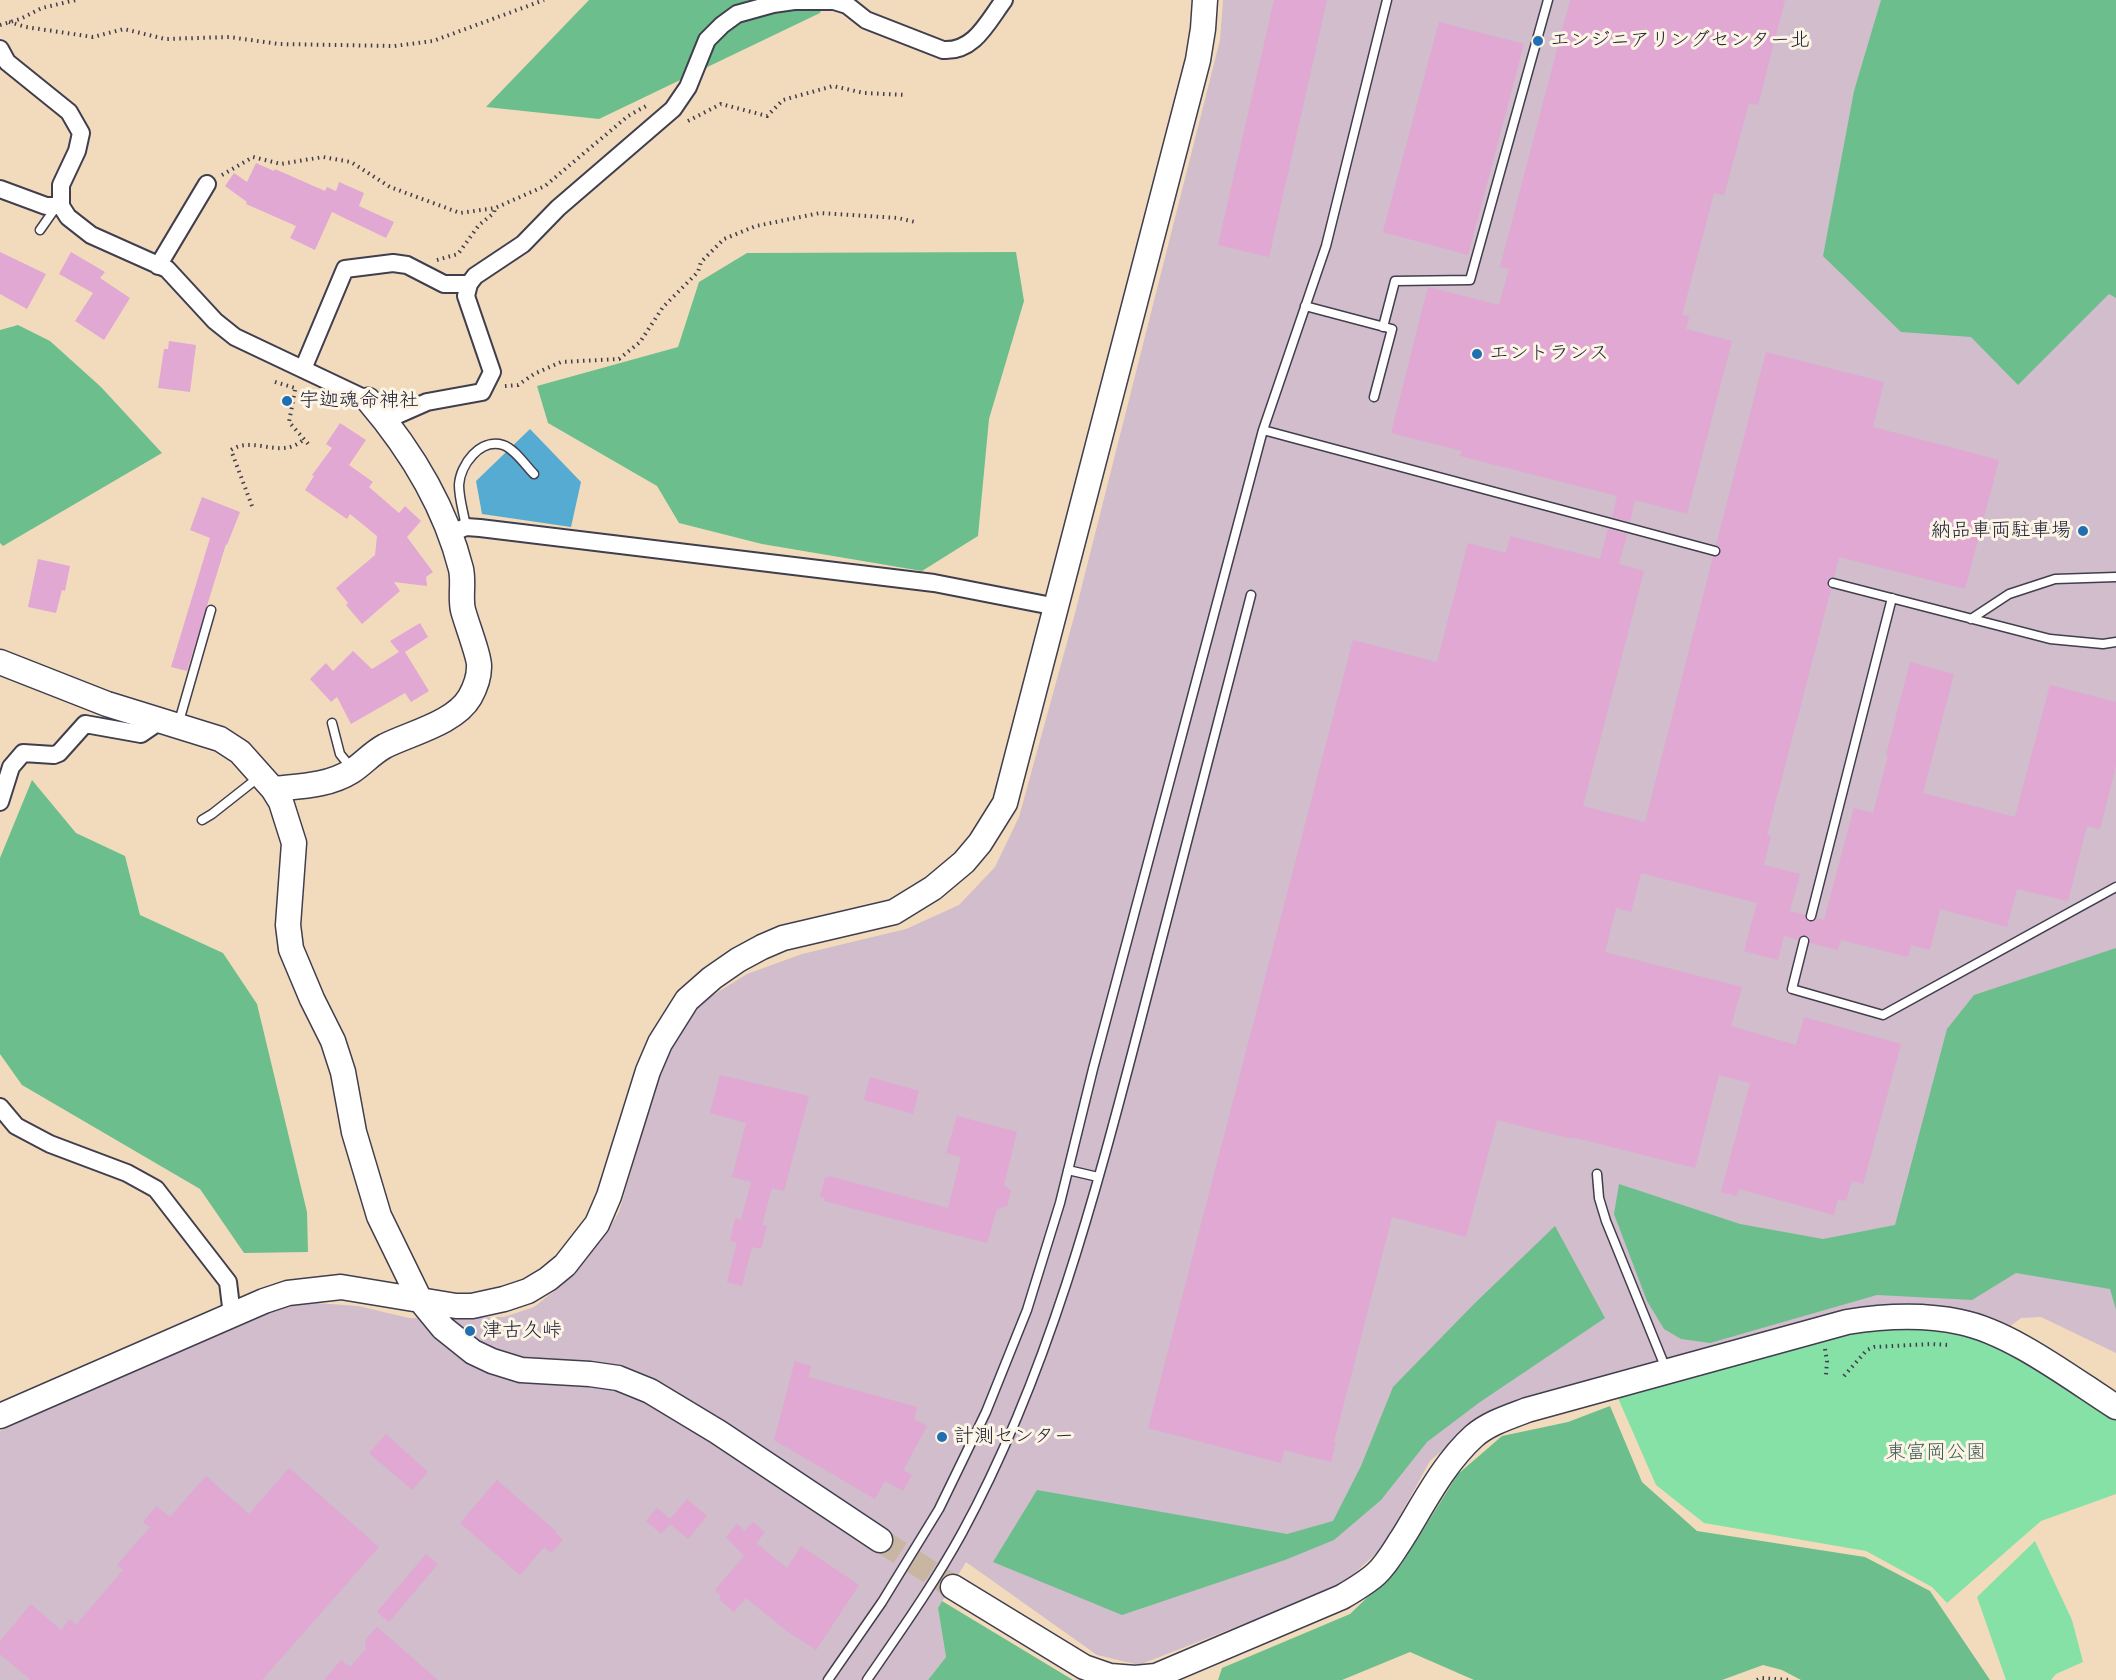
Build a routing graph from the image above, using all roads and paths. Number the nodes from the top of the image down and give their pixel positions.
1 (76, 0) edge
2 (544, 0) edge
3 (1004, 0) edge
4 (1205, 0) edge
5 (1388, 0) edge
6 (1548, 0) edge
7 (9, 21) junction
8 (0, 25) edge
9 (0, 49) edge
10 (906, 95) dead end
11 (681, 97) junction
12 (728, 99) dead end
13 (721, 104) junction
14 (678, 126) dead end
15 (207, 184) joint
16 (0, 189) edge
17 (62, 207) junction
18 (495, 208) junction
19 (915, 222) dead end
20 (40, 230) dead end
21 (158, 266) junction
22 (438, 282) junction
23 (469, 284) junction
24 (1305, 306) junction
25 (1383, 327) junction
26 (303, 369) junction
27 (275, 382) dead end
28 (295, 390) junction
29 (482, 392) junction
30 (1374, 397) dead end
31 (289, 398) dead end
32 (368, 400) joint
33 (386, 420) junction
34 (1263, 430) junction
35 (303, 440) junction
36 (310, 446) dead end
37 (534, 474) dead end
38 (252, 506) dead end
39 (458, 530) junction
40 (1715, 551) dead end
41 (2116, 577) edge
42 (1833, 583) dead end
43 (1251, 595) dead end
44 (1892, 598) junction
45 (1057, 607) junction
46 (211, 610) dead end
47 (1971, 619) junction
48 (2116, 642) edge
49 (0, 662) edge
50 (169, 723) junction
51 (332, 723) dead end
52 (353, 770) junction
53 (267, 782) junction
54 (0, 802) edge
55 (202, 820) dead end
56 (2116, 887) edge
57 (1811, 916) dead end
58 (1804, 941) dead end
59 (0, 1107) edge
60 (1068, 1170) junction
61 (1597, 1174) dead end
62 (1098, 1177) junction
63 (420, 1300) junction
64 (232, 1315) junction
65 (1959, 1345) dead end
66 (1667, 1372) junction
67 (1844, 1376) dead end
68 (2116, 1407) edge
69 (0, 1416) edge
70 (880, 1540) tunnel mouth
71 (953, 1587) tunnel mouth
72 (828, 1680) edge
73 (867, 1680) edge
74 (1756, 1680) edge
75 (1790, 1680) edge

1 - 7 path
2 - 7 path
3 - 11 street
4 - 45 street
5 - 24 lane
6 - 25 lane
7 - 8 path
9 - 17 street
10 - 13 path
11 - 18 path
11 - 23 street
12 - 13 path
13 - 14 path
15 - 18 path
15 - 21 street
16 - 17 street
17 - 20 lane
17 - 21 street
18 - 22 path
19 - 29 path
21 - 26 street
22 - 23 street
22 - 26 street
23 - 29 street
24 - 25 lane
24 - 34 lane
25 - 30 lane
26 - 32 street
27 - 28 path
28 - 31 path
28 - 35 path
29 - 33 street
32 - 33 street
33 - 39 street
34 - 40 lane
34 - 60 lane
35 - 36 path
35 - 38 path
37 - 39 lane
39 - 45 street
39 - 52 street
41 - 47 lane
42 - 44 lane
43 - 62 lane
44 - 47 lane
44 - 57 lane
45 - 63 street
46 - 50 lane
47 - 48 lane
49 - 50 street
50 - 53 street
50 - 54 street
51 - 52 lane
52 - 53 street
53 - 55 lane
53 - 63 street
56 - 58 lane
59 - 64 street
60 - 62 lane
60 - 72 lane
61 - 66 lane
62 - 73 lane
63 - 64 street
63 - 70 street
64 - 69 street
65 - 67 path
66 - 68 street
66 - 71 street
74 - 75 path

